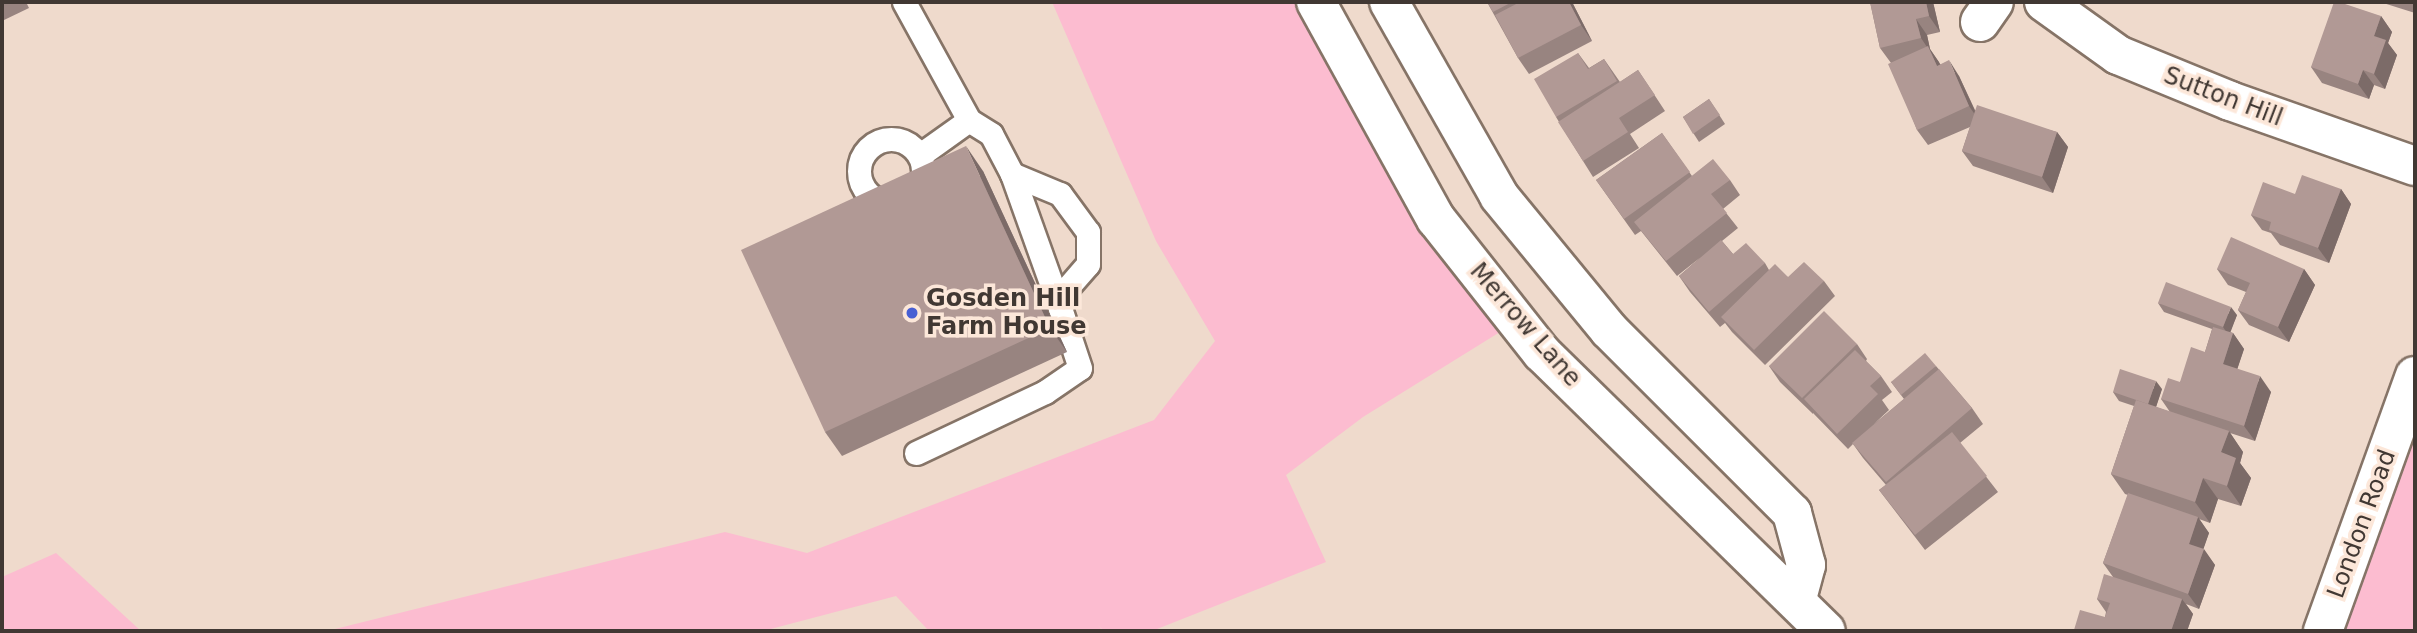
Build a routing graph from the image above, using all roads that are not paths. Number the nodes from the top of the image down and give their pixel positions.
1 (904, 2) edge
2 (1316, 2) edge
3 (1389, 2) edge
4 (2044, 2) edge
5 (969, 120) junction
6 (920, 155) dead end
7 (2415, 166) edge
8 (1012, 174) junction
9 (1060, 308) junction
10 (2415, 376) edge
11 (916, 453) dead end
12 (1797, 599) junction
13 (1826, 631) edge
14 (2323, 631) edge

1 - 5 lane
2 - 12 street, Merrow Lane
3 - 12 street
4 - 7 street, Sutton Hill
5 - 6 lane
5 - 8 lane
8 - 9 lane
8 - 9 lane
9 - 11 lane
10 - 14 street, London Road
12 - 13 street, Merrow Lane

